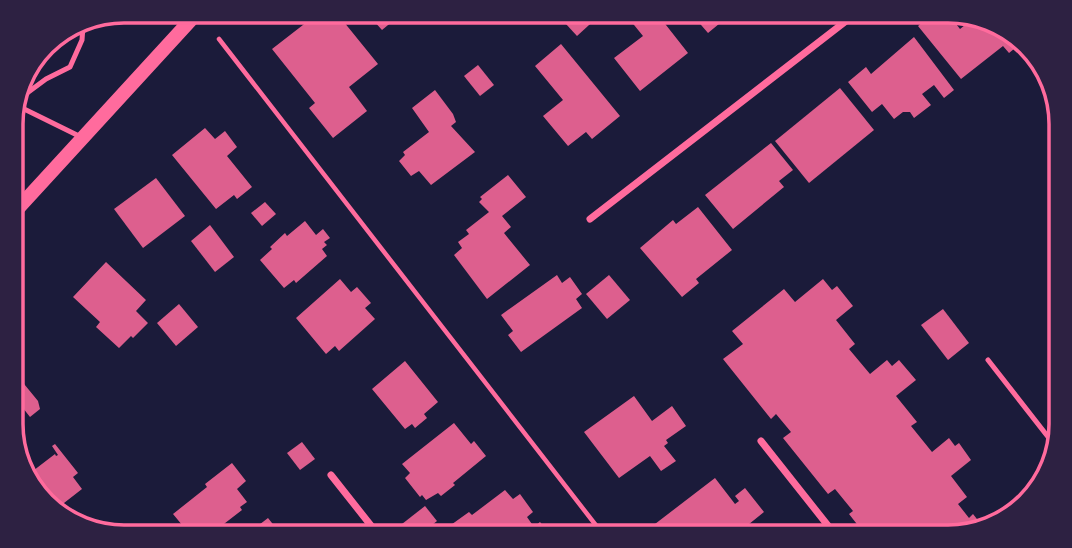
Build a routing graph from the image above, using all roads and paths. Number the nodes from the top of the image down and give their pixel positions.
1 (187, 23) edge
2 (842, 23) edge
3 (83, 31) edge
4 (219, 39) dead end
5 (28, 93) edge
6 (24, 109) edge
7 (83, 138) junction
8 (23, 203) edge
9 (590, 219) dead end
10 (988, 360) dead end
11 (1048, 436) edge
12 (761, 441) dead end
13 (331, 475) dead end
14 (371, 525) edge
15 (596, 525) edge
16 (828, 525) edge

1 - 7 main road
2 - 9 street
3 - 5 lane
4 - 15 path
6 - 7 lane
7 - 8 main road
10 - 11 lane
12 - 16 street
13 - 14 street

